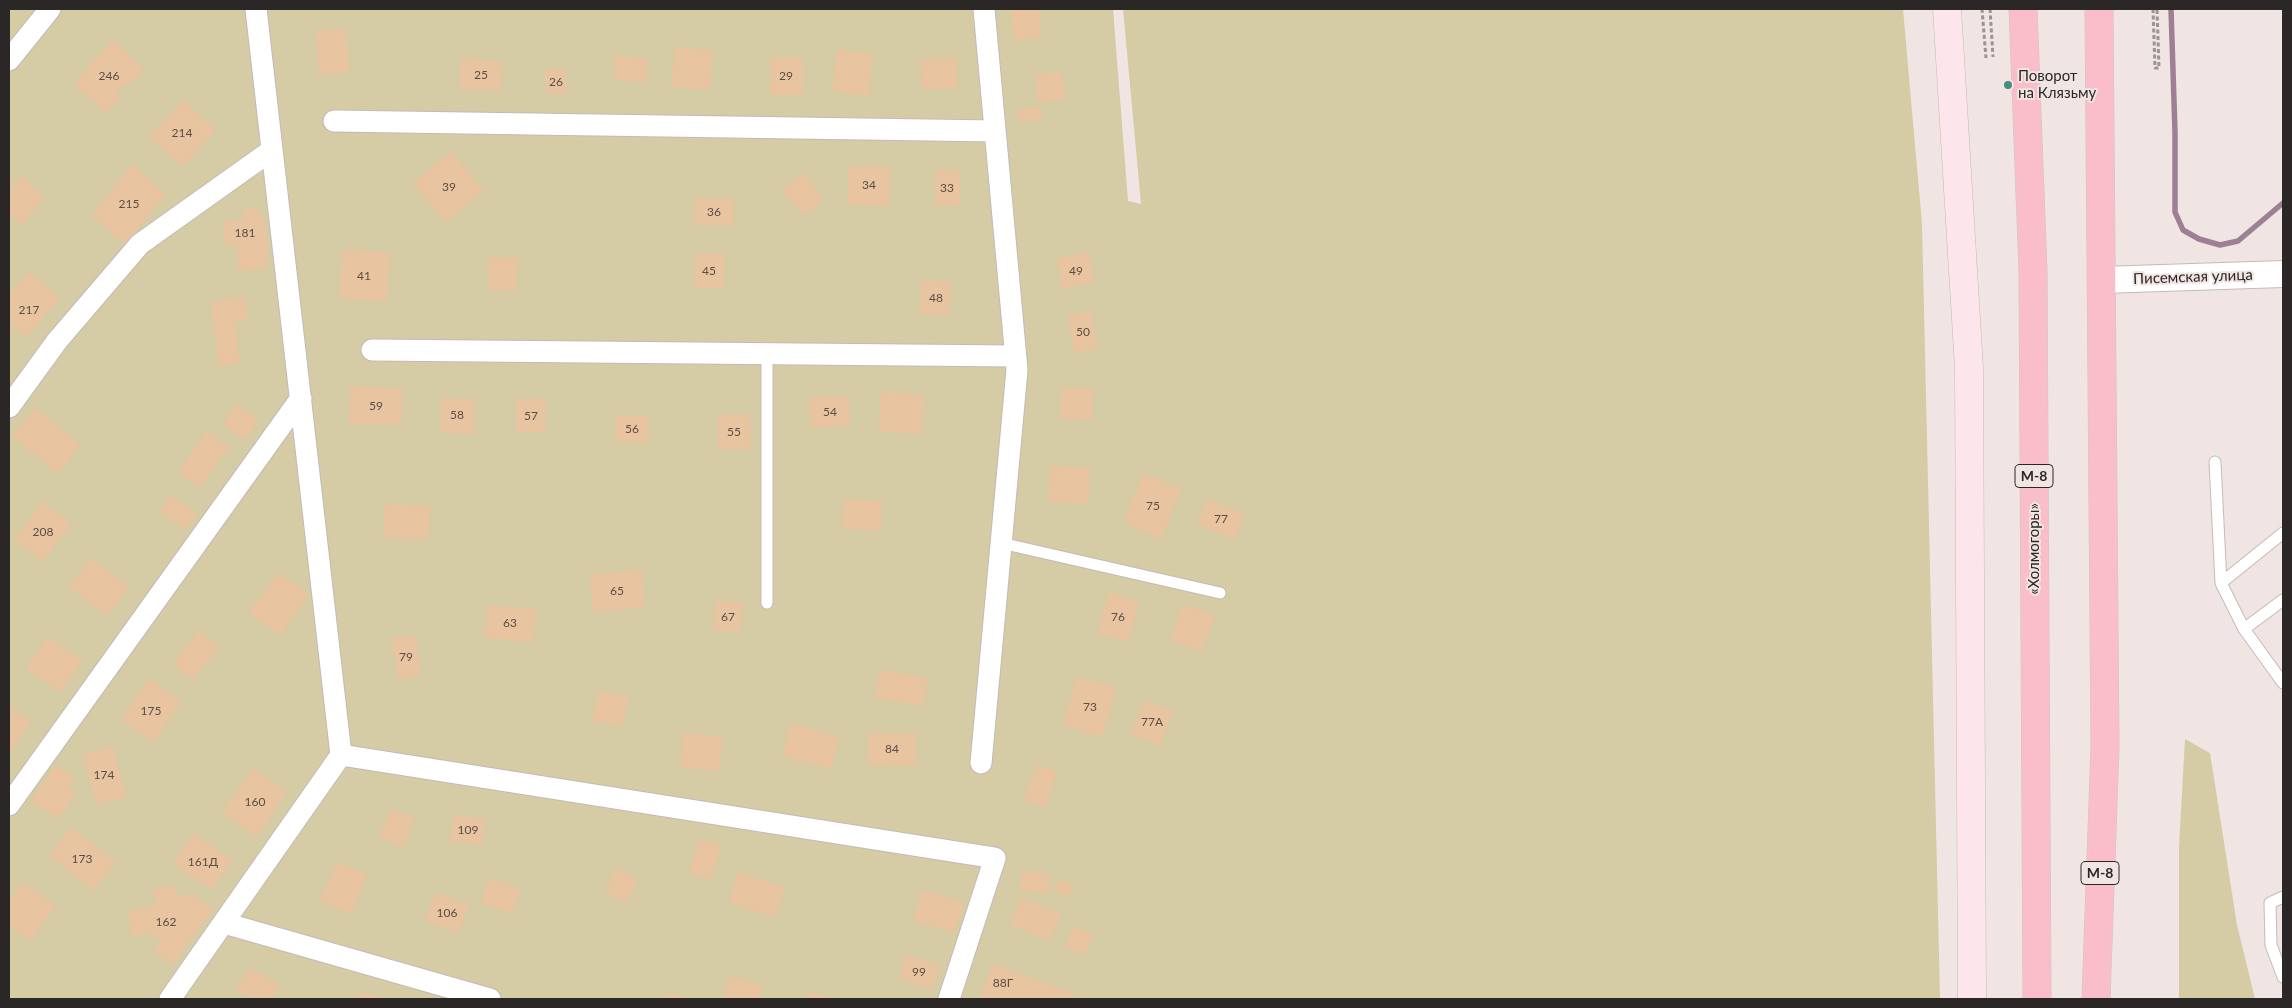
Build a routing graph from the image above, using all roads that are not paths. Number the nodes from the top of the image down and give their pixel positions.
1 (50, 9) edge
2 (256, 9) edge
3 (984, 9) edge
4 (1947, 9) edge
5 (2023, 9) edge
6 (2099, 9) edge
7 (9, 60) edge
8 (334, 121) dead end
9 (995, 131) junction
10 (272, 150) junction
11 (2283, 274) edge
12 (2102, 280) junction
13 (372, 350) dead end
14 (767, 354) junction
15 (1016, 356) junction
16 (301, 398) junction
17 (9, 407) edge
18 (2215, 462) dead end
19 (2283, 533) edge
20 (1001, 542) junction
21 (2221, 583) junction
22 (1220, 593) dead end
23 (2283, 600) edge
24 (767, 603) dead end
25 (2244, 629) junction
26 (2283, 683) edge
27 (341, 756) junction
28 (981, 763) dead end
29 (9, 804) edge
30 (2283, 897) edge
31 (224, 923) junction
32 (2037, 944) junction
33 (2283, 977) edge
34 (170, 999) edge
35 (490, 999) edge
36 (949, 999) edge
37 (1972, 999) edge
38 (2030, 999) edge
39 (2037, 999) edge
40 (2096, 999) edge

1 - 7 street
2 - 10 street
3 - 9 street
4 - 37 main road
5 - 32 highway, «Холмогоры» / М-8
6 - 12 highway, М-8
8 - 9 street
9 - 15 street
10 - 16 street
10 - 17 street
11 - 12 street, Писемская улица
12 - 40 highway, М-8
13 - 14 street
14 - 15 street
14 - 24 lane
15 - 20 street
16 - 27 street
16 - 29 street
18 - 21 lane
19 - 21 lane
20 - 22 lane
20 - 28 street
21 - 25 lane
23 - 25 lane
25 - 26 lane
27 - 31 street
27 - 36 street
30 - 33 lane
31 - 34 street
31 - 35 street
32 - 38 main road
32 - 39 highway, «Холмогоры» / М-8

